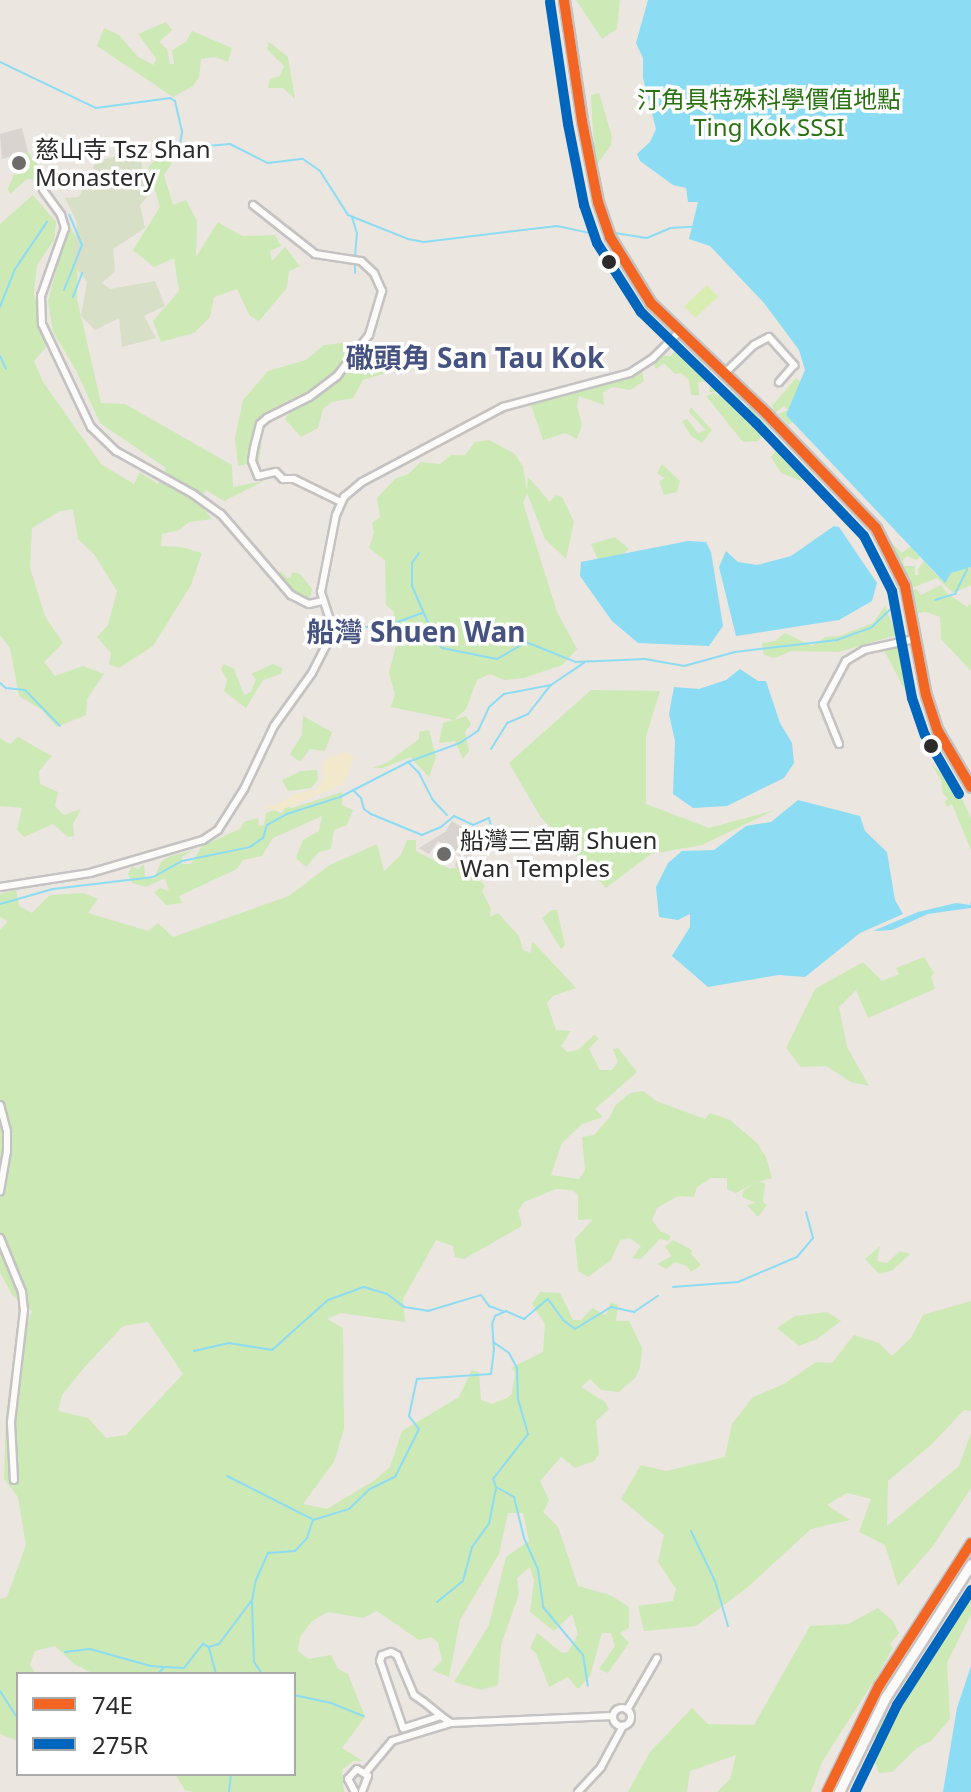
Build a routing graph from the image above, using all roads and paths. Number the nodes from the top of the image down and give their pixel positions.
1 (564, 0) edge
2 (43, 190) dead end
3 (253, 205) dead end
4 (679, 332) junction
5 (725, 373) junction
6 (779, 382) dead end
7 (341, 502) junction
8 (322, 601) junction
9 (915, 639) junction
10 (839, 744) dead end
11 (971, 787) edge
12 (0, 887) edge
13 (0, 1105) edge
14 (0, 1191) edge
15 (0, 1238) edge
16 (14, 1480) dead end
17 (971, 1543) edge
18 (971, 1564) edge
19 (657, 1658) dead end
20 (627, 1710) junction
21 (441, 1716) junction
22 (613, 1716) junction
23 (451, 1723) junction
24 (623, 1726) junction
25 (366, 1772) junction
26 (355, 1792) edge
27 (362, 1792) edge
28 (578, 1792) edge
29 (827, 1792) edge
30 (839, 1792) edge

1 - 4 main road
2 - 8 street
3 - 7 street
4 - 5 main road
4 - 7 street
5 - 6 street
5 - 9 main road
7 - 8 street
8 - 12 street
9 - 10 street
9 - 11 main road
13 - 14 street
15 - 16 street
17 - 29 main road
18 - 30 main road
19 - 20 street
20 - 22 street
20 - 24 street
21 - 21 street
21 - 23 street
22 - 23 street
22 - 24 street
23 - 25 street
24 - 28 street
25 - 26 street
25 - 27 street

